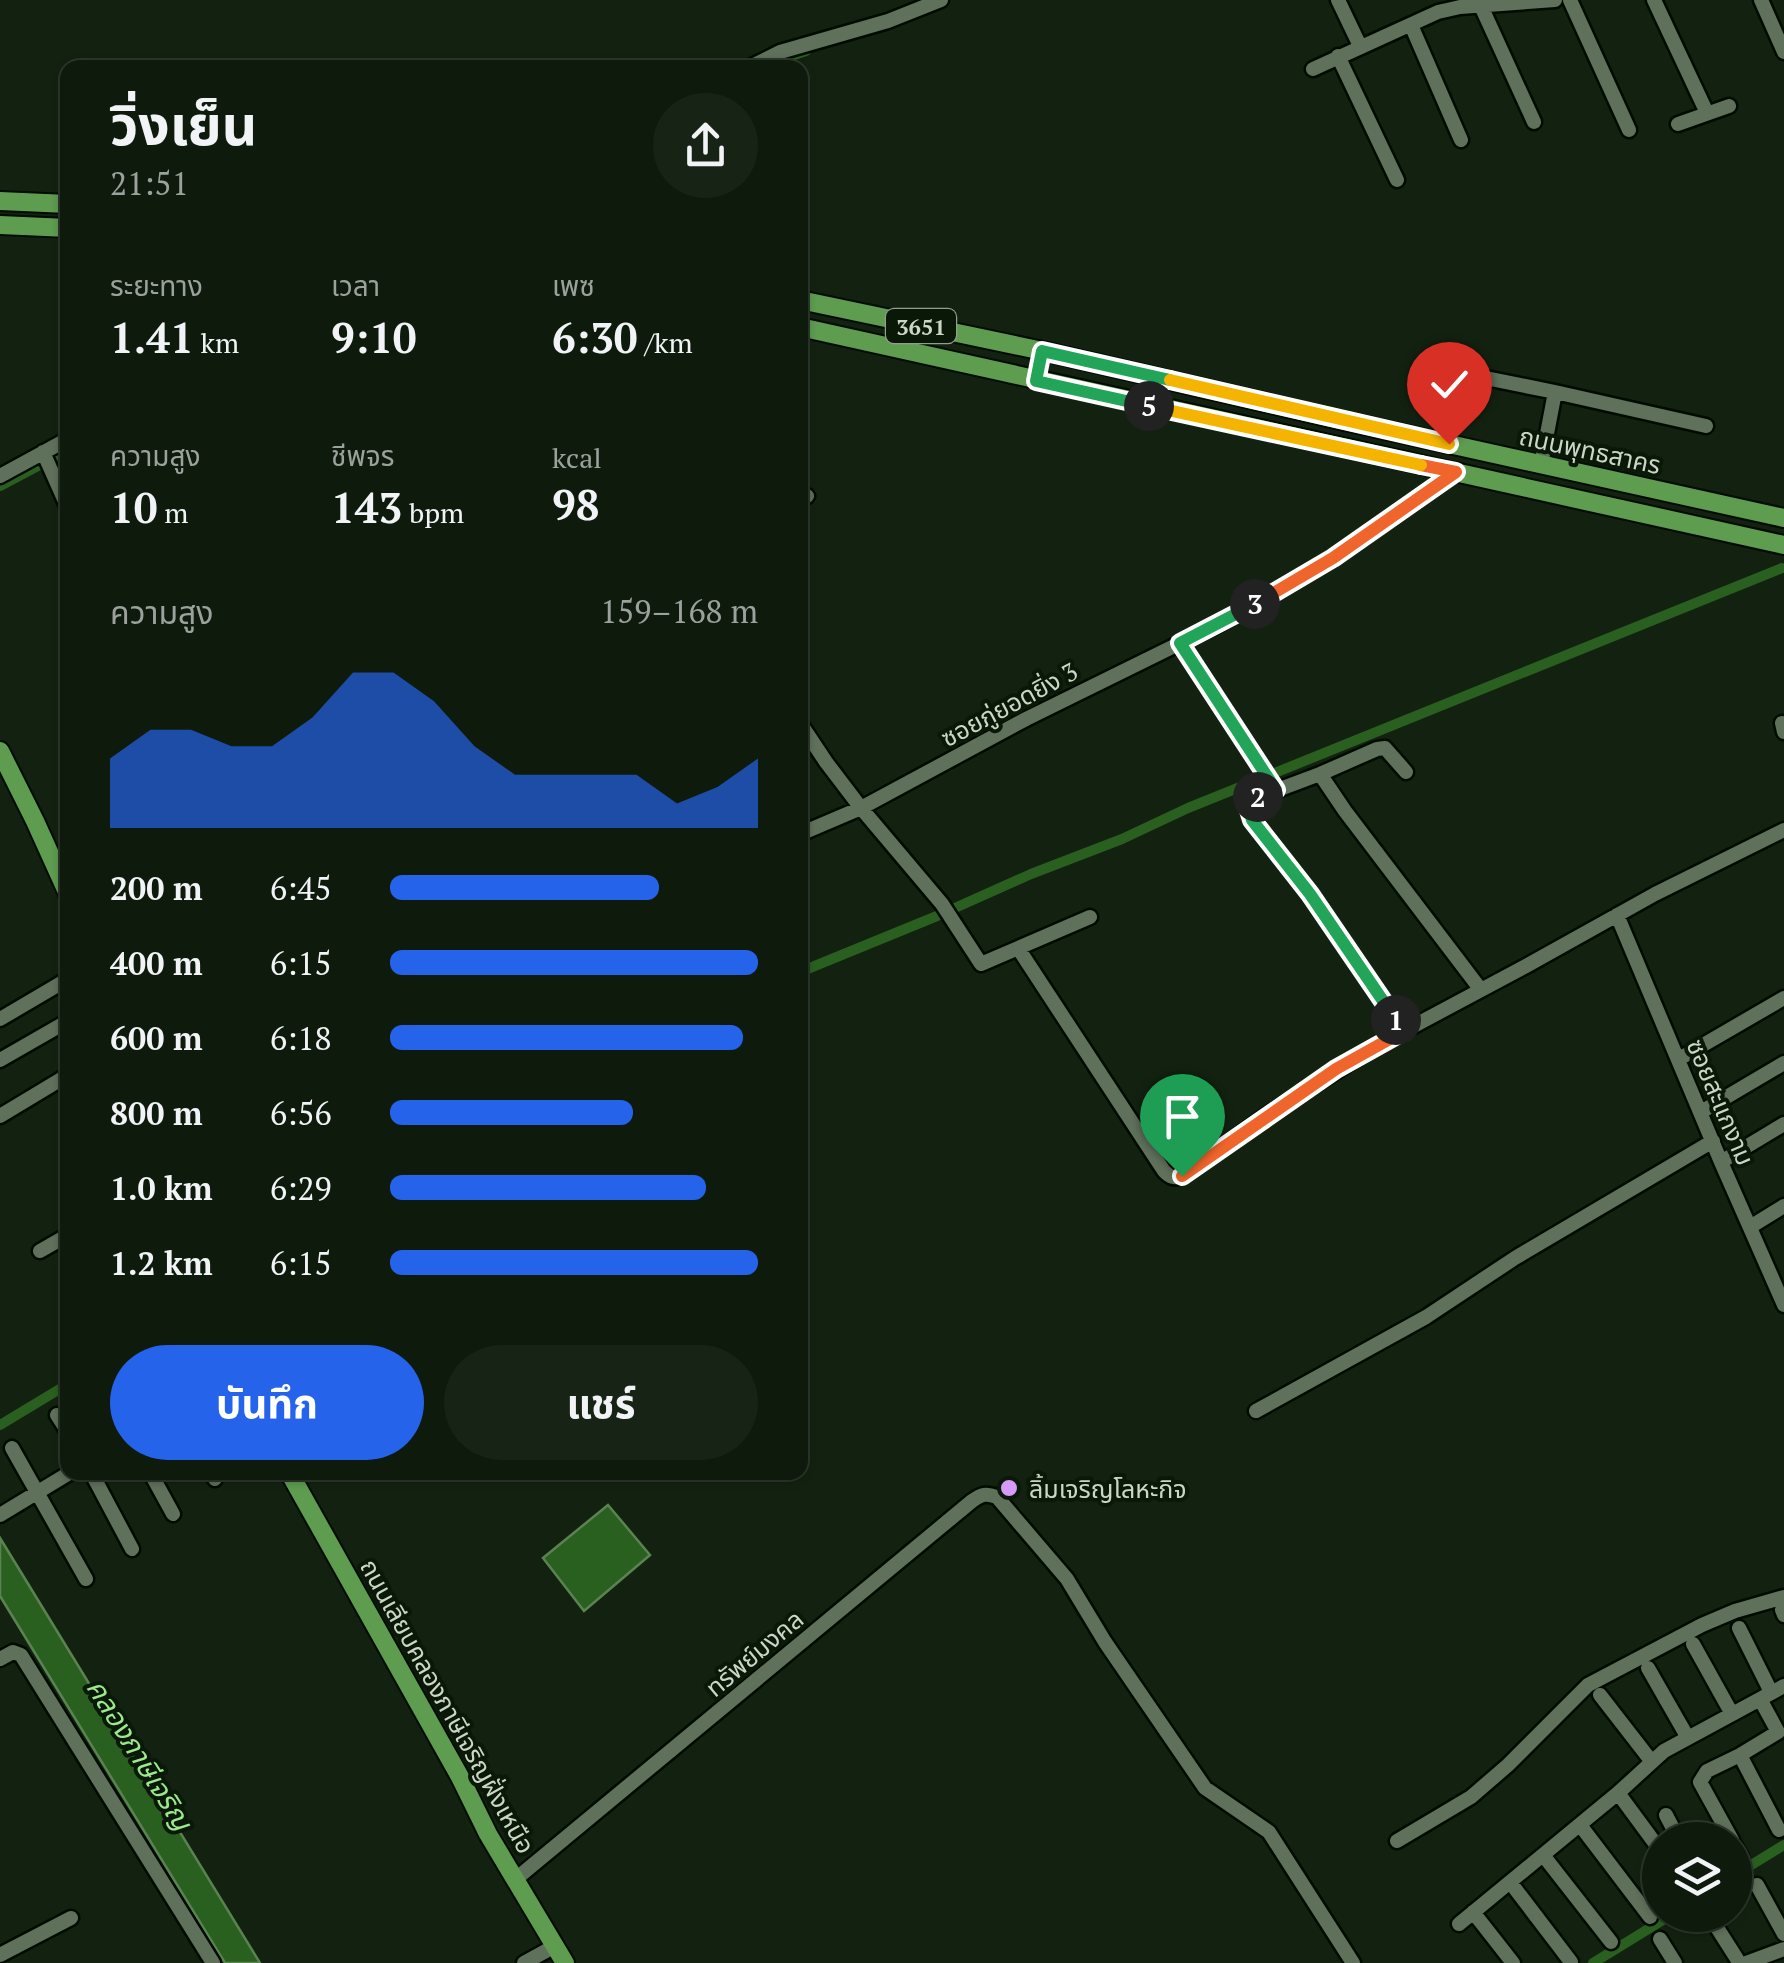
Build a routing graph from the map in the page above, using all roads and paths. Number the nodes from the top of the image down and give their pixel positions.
1 (940, 0) edge
2 (1338, 0) edge
3 (1555, 0) edge
4 (1570, 0) edge
5 (1654, 0) edge
6 (1761, 0) edge
7 (1435, 6) edge
8 (1482, 6) junction
9 (1410, 25) junction
10 (1360, 46) junction
11 (1784, 52) edge
12 (1338, 56) junction
13 (764, 60) edge
14 (1313, 69) dead end
15 (1729, 106) dead end
16 (1707, 114) junction
17 (1534, 122) dead end
18 (1678, 124) dead end
19 (1629, 130) dead end
20 (1461, 140) dead end
21 (1397, 180) dead end
22 (0, 201) edge
23 (60, 204) edge
24 (0, 225) edge
25 (60, 228) edge
26 (808, 302) edge
27 (808, 329) edge
28 (1042, 351) junction
29 (1456, 372) dead end
30 (1036, 381) junction
31 (1555, 392) junction
32 (1706, 426) dead end
33 (60, 443) edge
34 (43, 452) junction
35 (1540, 465) junction
36 (1456, 472) junction
37 (0, 476) edge
38 (60, 490) edge
39 (1784, 518) edge
40 (1784, 545) edge
41 (1180, 643) junction
42 (808, 735) edge
43 (0, 751) edge
44 (1406, 772) dead end
45 (1320, 774) junction
46 (1276, 790) junction
47 (861, 808) junction
48 (1784, 830) edge
49 (808, 831) edge
50 (60, 869) edge
51 (1617, 915) junction
52 (1090, 917) dead end
53 (1018, 948) junction
54 (60, 984) edge
55 (1481, 990) junction
56 (1784, 998) edge
57 (0, 1020) edge
58 (60, 1026) edge
59 (1404, 1031) junction
60 (1678, 1059) junction
61 (0, 1060) edge
62 (1784, 1063) edge
63 (60, 1080) edge
64 (1700, 1112) junction
65 (0, 1116) edge
66 (1784, 1124) edge
67 (1713, 1142) junction
68 (1721, 1162) junction
69 (1784, 1206) edge
70 (1750, 1227) junction
71 (60, 1240) edge
72 (40, 1251) dead end
73 (1784, 1305) edge
74 (1256, 1411) dead end
75 (57, 1415) dead end
76 (60, 1420) edge
77 (12, 1448) dead end
78 (60, 1479) edge
79 (95, 1480) edge
80 (154, 1480) edge
81 (293, 1480) edge
82 (38, 1492) junction
83 (173, 1514) dead end
84 (0, 1515) edge
85 (132, 1549) dead end
86 (86, 1579) dead end
87 (1783, 1607) edge
88 (1739, 1628) dead end
89 (1693, 1644) dead end
90 (0, 1659) edge
91 (1648, 1668) dead end
92 (1772, 1692) edge
93 (1600, 1694) dead end
94 (1732, 1714) junction
95 (1781, 1737) edge
96 (1688, 1738) junction
97 (1740, 1755) junction
98 (1652, 1762) junction
99 (1618, 1793) junction
100 (1666, 1815) dead end
101 (1670, 1822) edge
102 (1722, 1822) edge
103 (1580, 1825) junction
104 (1642, 1826) edge
105 (1779, 1830) dead end
106 (1396, 1841) dead end
107 (1543, 1855) junction
108 (517, 1878) junction
109 (1510, 1882) junction
110 (1757, 1885) dead end
111 (1642, 1906) edge
112 (1474, 1912) junction
113 (71, 1918) dead end
114 (1458, 1924) dead end
115 (1721, 1932) edge
116 (1784, 1934) edge
117 (1660, 1940) dead end
118 (1611, 1942) dead end
119 (1783, 1952) edge
120 (560, 1955) edge
121 (0, 1956) edge
122 (1571, 1962) edge
123 (1741, 1962) edge
124 (213, 1963) edge
125 (524, 1963) edge
126 (1353, 1963) edge
127 (1513, 1963) edge
128 (1675, 1963) edge

1 - 13 street
2 - 10 street
3 - 8 street
4 - 19 street
5 - 16 street
6 - 11 street
7 - 8 street
7 - 9 street
8 - 17 street
9 - 10 street
9 - 20 street
10 - 12 street
12 - 14 street
12 - 21 street
15 - 16 street
16 - 18 street
22 - 23 main road
24 - 25 main road
26 - 28 main road, ถนนพุทธสาคร / 3651
27 - 30 main road, ถนนพุทธสาคร / 3651
28 - 30 main road
28 - 35 main road, ถนนพุทธสาคร / 3651
29 - 31 street
30 - 36 main road, ถนนพุทธสาคร / 3651
31 - 32 street
31 - 35 street
33 - 34 street
34 - 37 street
34 - 38 street
35 - 39 main road, ถนนพุทธสาคร / 3651
36 - 40 main road, ถนนพุทธสาคร / 3651
36 - 41 street, ซอยภู่ยอดยิ่ง 3
41 - 46 street
41 - 47 street, ซอยภู่ยอดยิ่ง 3
42 - 47 street
43 - 50 main road
44 - 45 street
45 - 46 street
45 - 55 street
46 - 59 street
47 - 49 street, ซอยภู่ยอดยิ่ง 3
47 - 53 street
48 - 51 street
51 - 55 street
51 - 60 street, ซอยสะแกงาม
52 - 53 street
53 - 59 street
54 - 57 street
55 - 59 street
56 - 60 street
58 - 61 street
60 - 64 street, ซอยสะแกงาม
62 - 64 street
63 - 65 street
64 - 67 street, ซอยสะแกงาม
66 - 68 street
67 - 68 street, ซอยสะแกงาม
67 - 74 street
68 - 70 street, ซอยสะแกงาม
69 - 70 street
70 - 73 street, ซอยสะแกงาม
71 - 72 street
75 - 76 street
77 - 82 street
78 - 82 street
79 - 85 street
80 - 83 street
81 - 108 main road, ถนนเลียบคลองภาษีเจริญฝั่งเหนือ
82 - 84 street
82 - 86 street
87 - 106 street
88 - 92 street
89 - 94 street
90 - 124 street
91 - 96 street
92 - 94 street
92 - 95 street
93 - 98 street
94 - 96 street
95 - 97 street
96 - 98 street
97 - 102 street
97 - 105 street
98 - 99 street
99 - 103 street
99 - 104 street
100 - 101 street
103 - 107 street
103 - 111 street
107 - 109 street
107 - 118 street
108 - 120 main road, ถนนเลียบคลองภาษีเจริญฝั่งเหนือ
108 - 126 street, ทรัพย์มงคล
109 - 112 street
109 - 122 street
110 - 116 street
112 - 114 street
112 - 127 street
113 - 121 street
115 - 123 street
117 - 128 street
119 - 123 street
120 - 125 street

